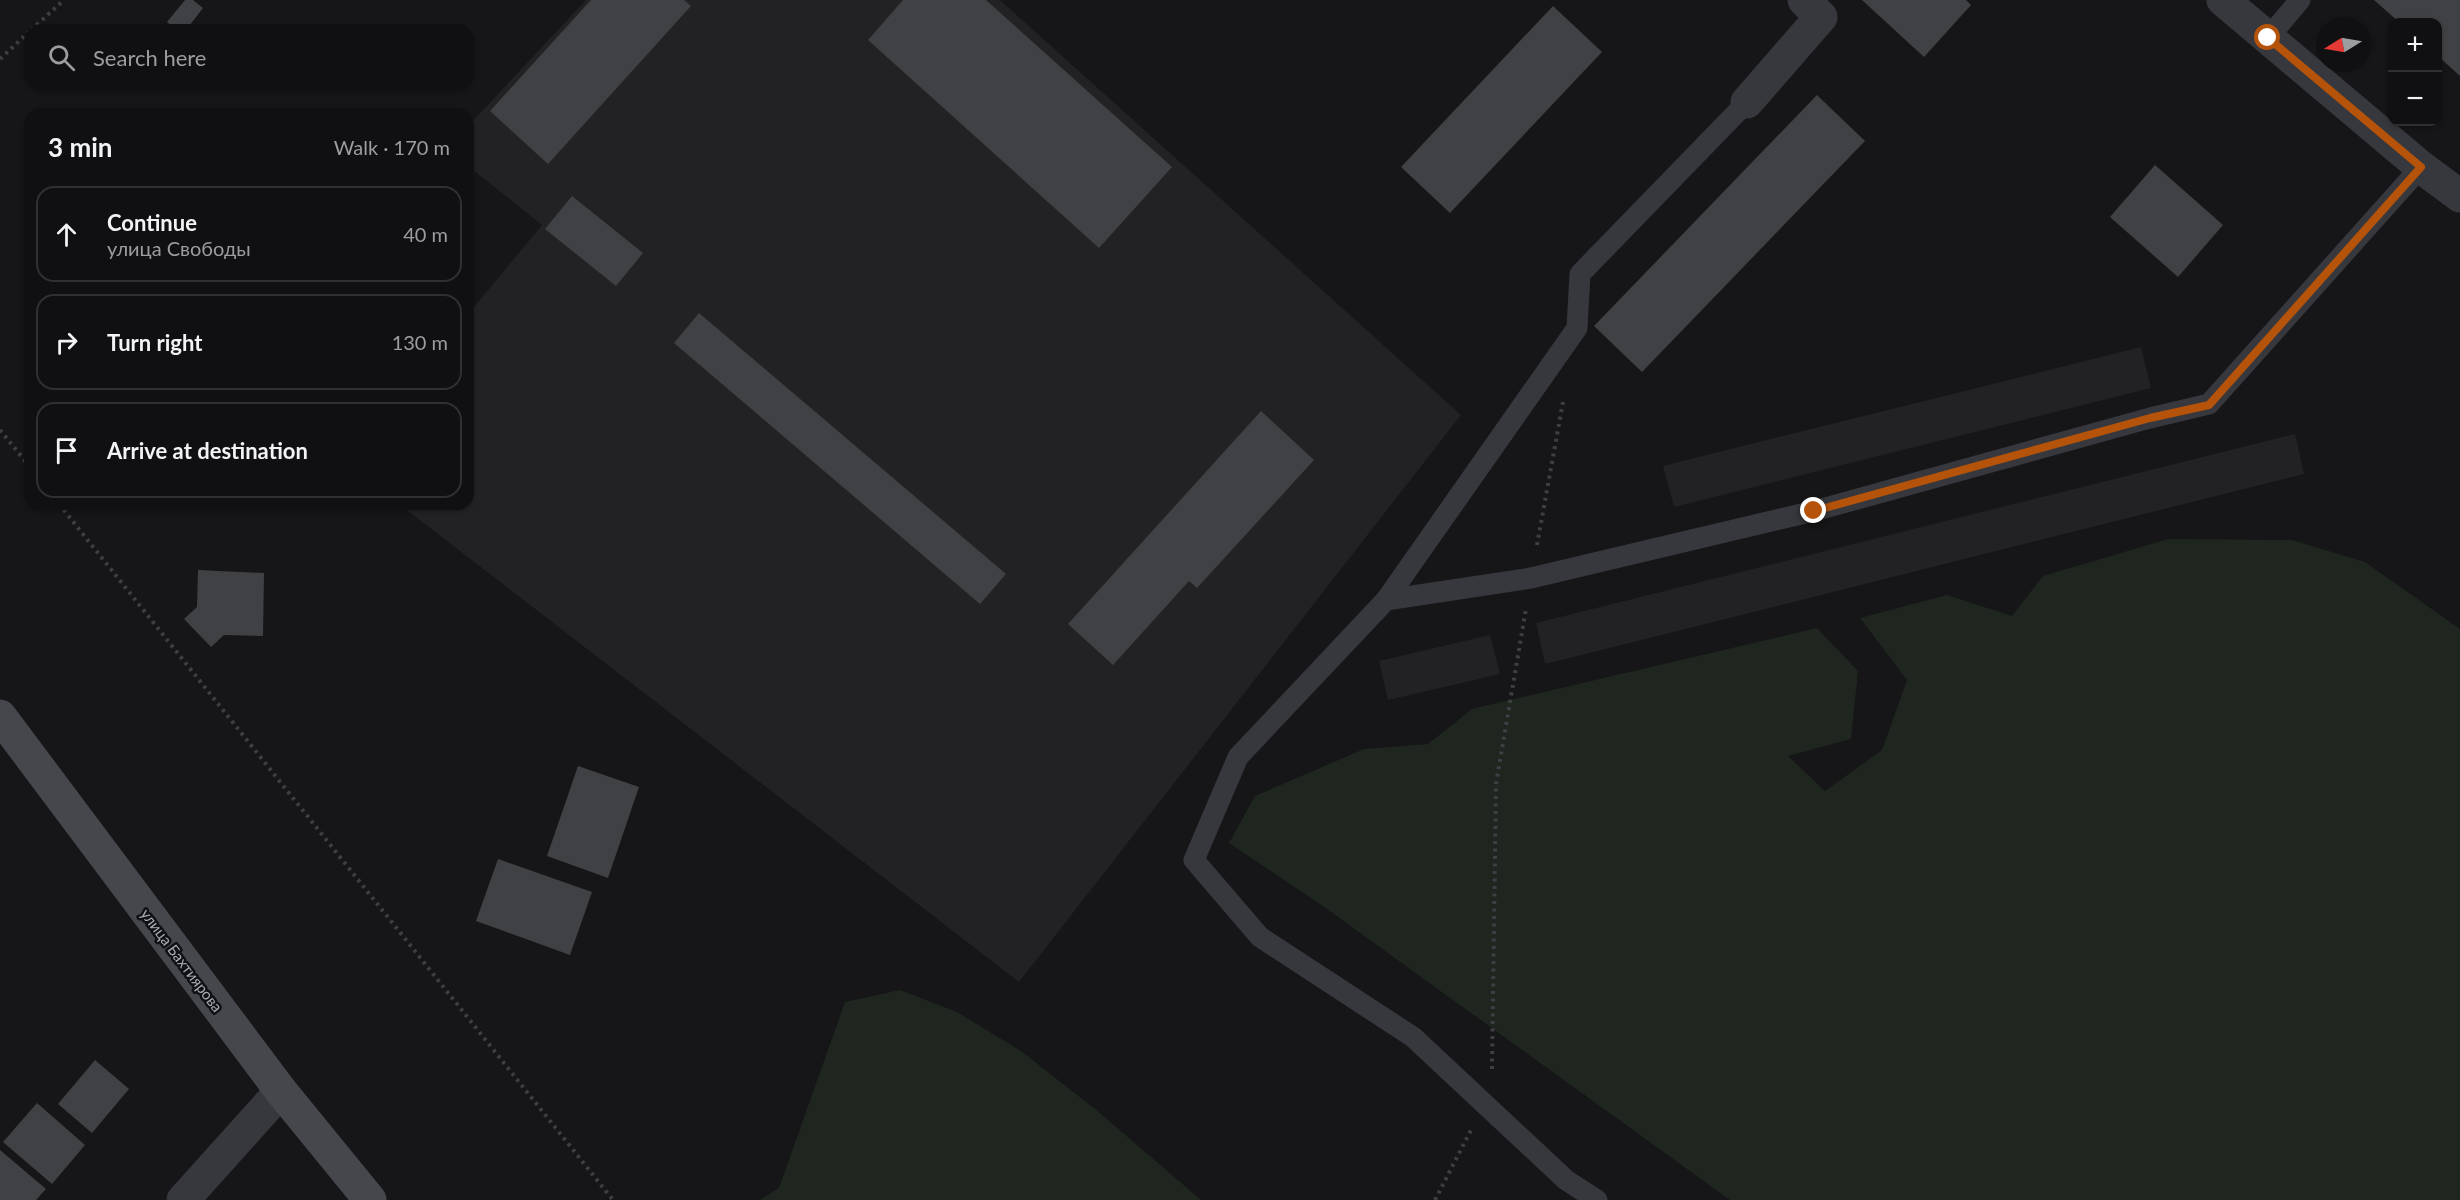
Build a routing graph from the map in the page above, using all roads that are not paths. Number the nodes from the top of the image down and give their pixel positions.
1 (1804, 0) edge
2 (2223, 0) edge
3 (2300, 0) edge
4 (2268, 38) junction
5 (1747, 102) joint
6 (2421, 167) junction
7 (2460, 196) edge
8 (1386, 600) junction
9 (0, 716) edge
10 (281, 1091) junction
11 (183, 1200) edge
12 (370, 1200) edge
13 (1597, 1200) edge

1 - 5 street
2 - 4 street
3 - 4 lane
4 - 6 street
5 - 8 lane
6 - 7 street
6 - 8 lane
8 - 13 lane
9 - 10 main road, улица Бахтиярова
10 - 11 street
10 - 12 main road, улица Бахтиярова

